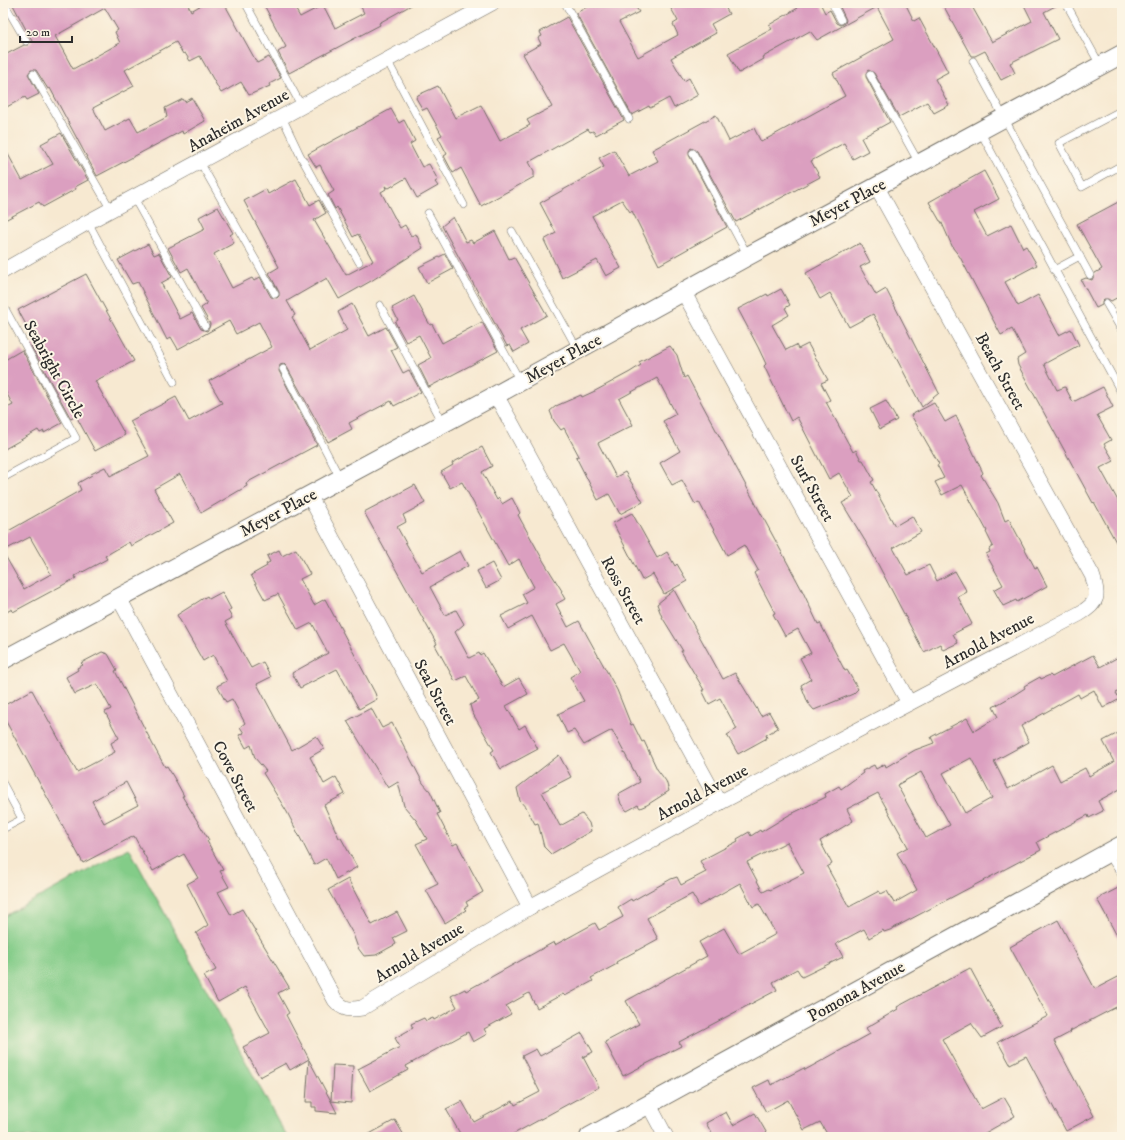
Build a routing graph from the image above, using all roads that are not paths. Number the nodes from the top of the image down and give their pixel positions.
1 (4, 3) edge
2 (492, 3) edge
3 (565, 3) edge
4 (832, 3) edge
5 (246, 4) edge
6 (1067, 5) dead end
7 (841, 20) dead end
8 (26, 41) dead end
9 (1122, 54) edge
10 (387, 60) junction
11 (973, 61) dead end
12 (1100, 66) junction
13 (33, 74) dead end
14 (870, 75) dead end
15 (302, 106) junction
16 (1122, 110) edge
17 (282, 117) junction
18 (1004, 118) junction
19 (628, 119) dead end
20 (980, 131) junction
21 (693, 153) dead end
22 (200, 162) junction
23 (919, 164) junction
24 (1122, 165) edge
25 (876, 186) junction
26 (134, 198) junction
27 (464, 205) dead end
28 (111, 210) junction
29 (428, 213) dead end
30 (88, 222) junction
31 (512, 231) dead end
32 (748, 256) junction
33 (1080, 256) junction
34 (359, 262) dead end
35 (1054, 270) junction
36 (3, 271) edge
37 (1090, 276) dead end
38 (683, 291) junction
39 (275, 294) dead end
40 (1106, 303) dead end
41 (3, 305) edge
42 (380, 305) dead end
43 (205, 326) dead end
44 (1122, 331) edge
45 (578, 350) junction
46 (283, 369) dead end
47 (174, 382) dead end
48 (521, 382) junction
49 (1122, 394) edge
50 (496, 395) junction
51 (443, 423) junction
52 (3, 478) edge
53 (340, 478) junction
54 (308, 495) junction
55 (1092, 575) joint
56 (119, 598) junction
57 (3, 660) edge
58 (909, 703) junction
59 (3, 784) edge
60 (719, 803) junction
61 (3, 829) edge
62 (1114, 849) edge
63 (1122, 875) edge
64 (530, 907) junction
65 (320, 972) joint
66 (649, 1105) junction
67 (589, 1137) edge
68 (666, 1137) edge

1 - 8 lane
2 - 10 street, Anaheim Avenue
3 - 19 lane
4 - 7 lane
5 - 15 lane
6 - 12 lane
9 - 12 street, Meyer Place
10 - 15 street, Anaheim Avenue
10 - 27 lane
11 - 18 lane
12 - 18 street, Meyer Place
13 - 28 lane
14 - 23 lane
15 - 17 street, Anaheim Avenue
16 - 24 lane
17 - 22 street, Anaheim Avenue
17 - 34 lane
18 - 20 street, Meyer Place
18 - 33 lane
20 - 23 street, Meyer Place
20 - 35 lane
21 - 32 lane
22 - 26 street, Anaheim Avenue
22 - 39 lane
23 - 25 street, Meyer Place
25 - 32 street, Meyer Place
25 - 55 street, Beach Street
26 - 28 street, Anaheim Avenue
26 - 43 lane
28 - 30 street, Anaheim Avenue
29 - 48 lane
30 - 36 street, Anaheim Avenue
30 - 47 lane
31 - 45 lane
32 - 38 street, Meyer Place
33 - 35 lane
33 - 37 lane
35 - 49 lane
38 - 45 street, Meyer Place
38 - 58 street, Surf Street
40 - 44 lane
41 - 52 lane, Seabright Circle
42 - 51 lane
45 - 48 street, Meyer Place
46 - 53 lane
48 - 50 street, Meyer Place
50 - 51 street, Meyer Place
50 - 60 street, Ross Street
51 - 53 street, Meyer Place
53 - 54 street, Meyer Place
54 - 56 street, Meyer Place
54 - 64 street, Seal Street
55 - 58 street, Arnold Avenue
56 - 57 street, Meyer Place
56 - 65 street, Cove Street
58 - 60 street, Arnold Avenue
59 - 61 lane
60 - 64 street, Arnold Avenue
62 - 63 lane
62 - 66 street, Pomona Avenue
64 - 65 street, Arnold Avenue
66 - 67 street, Pomona Avenue
66 - 68 street

